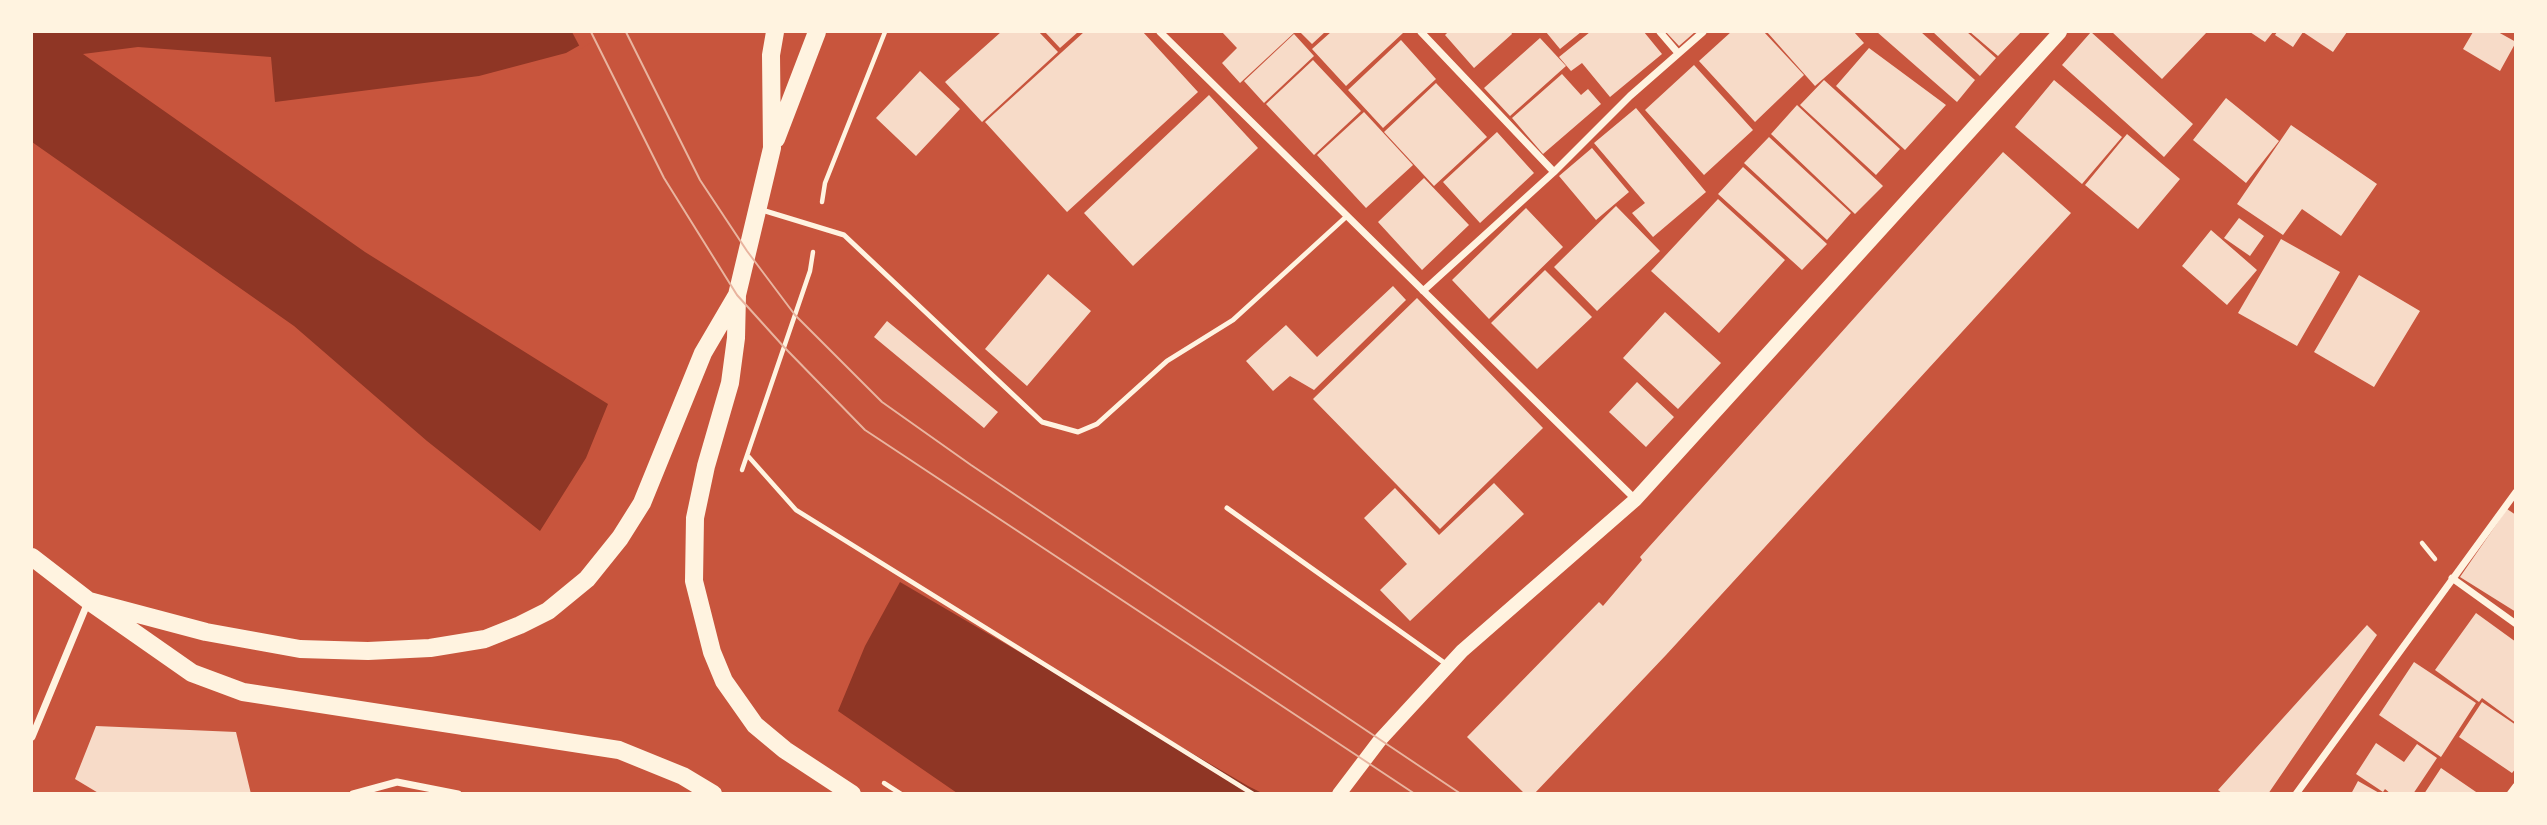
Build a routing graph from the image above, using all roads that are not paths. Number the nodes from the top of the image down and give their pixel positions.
1 (775, 32) edge
2 (817, 32) edge
3 (1160, 32) edge
4 (1421, 32) edge
5 (1660, 32) edge
6 (1703, 32) edge
7 (2060, 32) edge
8 (1678, 53) junction
9 (772, 148) junction
10 (1554, 172) junction
11 (758, 209) junction
12 (1347, 216) junction
13 (1423, 290) junction
14 (737, 295) junction
15 (2515, 492) edge
16 (1636, 500) junction
17 (1227, 508) dead end
18 (32, 557) edge
19 (2452, 578) junction
20 (89, 601) junction
21 (2515, 624) edge
22 (1449, 666) junction
23 (32, 737) edge
24 (2515, 786) edge
25 (353, 793) edge
26 (458, 793) edge
27 (713, 793) edge
28 (852, 793) edge
29 (1339, 793) edge
30 (2296, 793) edge
31 (2510, 793) edge

1 - 9 main road
2 - 9 main road
3 - 12 street
4 - 10 street
5 - 8 street
6 - 8 street
7 - 16 main road
8 - 10 street
9 - 11 main road
10 - 13 street
11 - 12 lane
11 - 14 main road
12 - 13 street
13 - 16 street
14 - 20 main road
14 - 28 main road
15 - 19 street
16 - 22 main road
17 - 22 lane
18 - 20 main road
19 - 21 street
19 - 30 street
20 - 23 street
20 - 27 main road
22 - 29 main road
24 - 31 street
25 - 26 street

